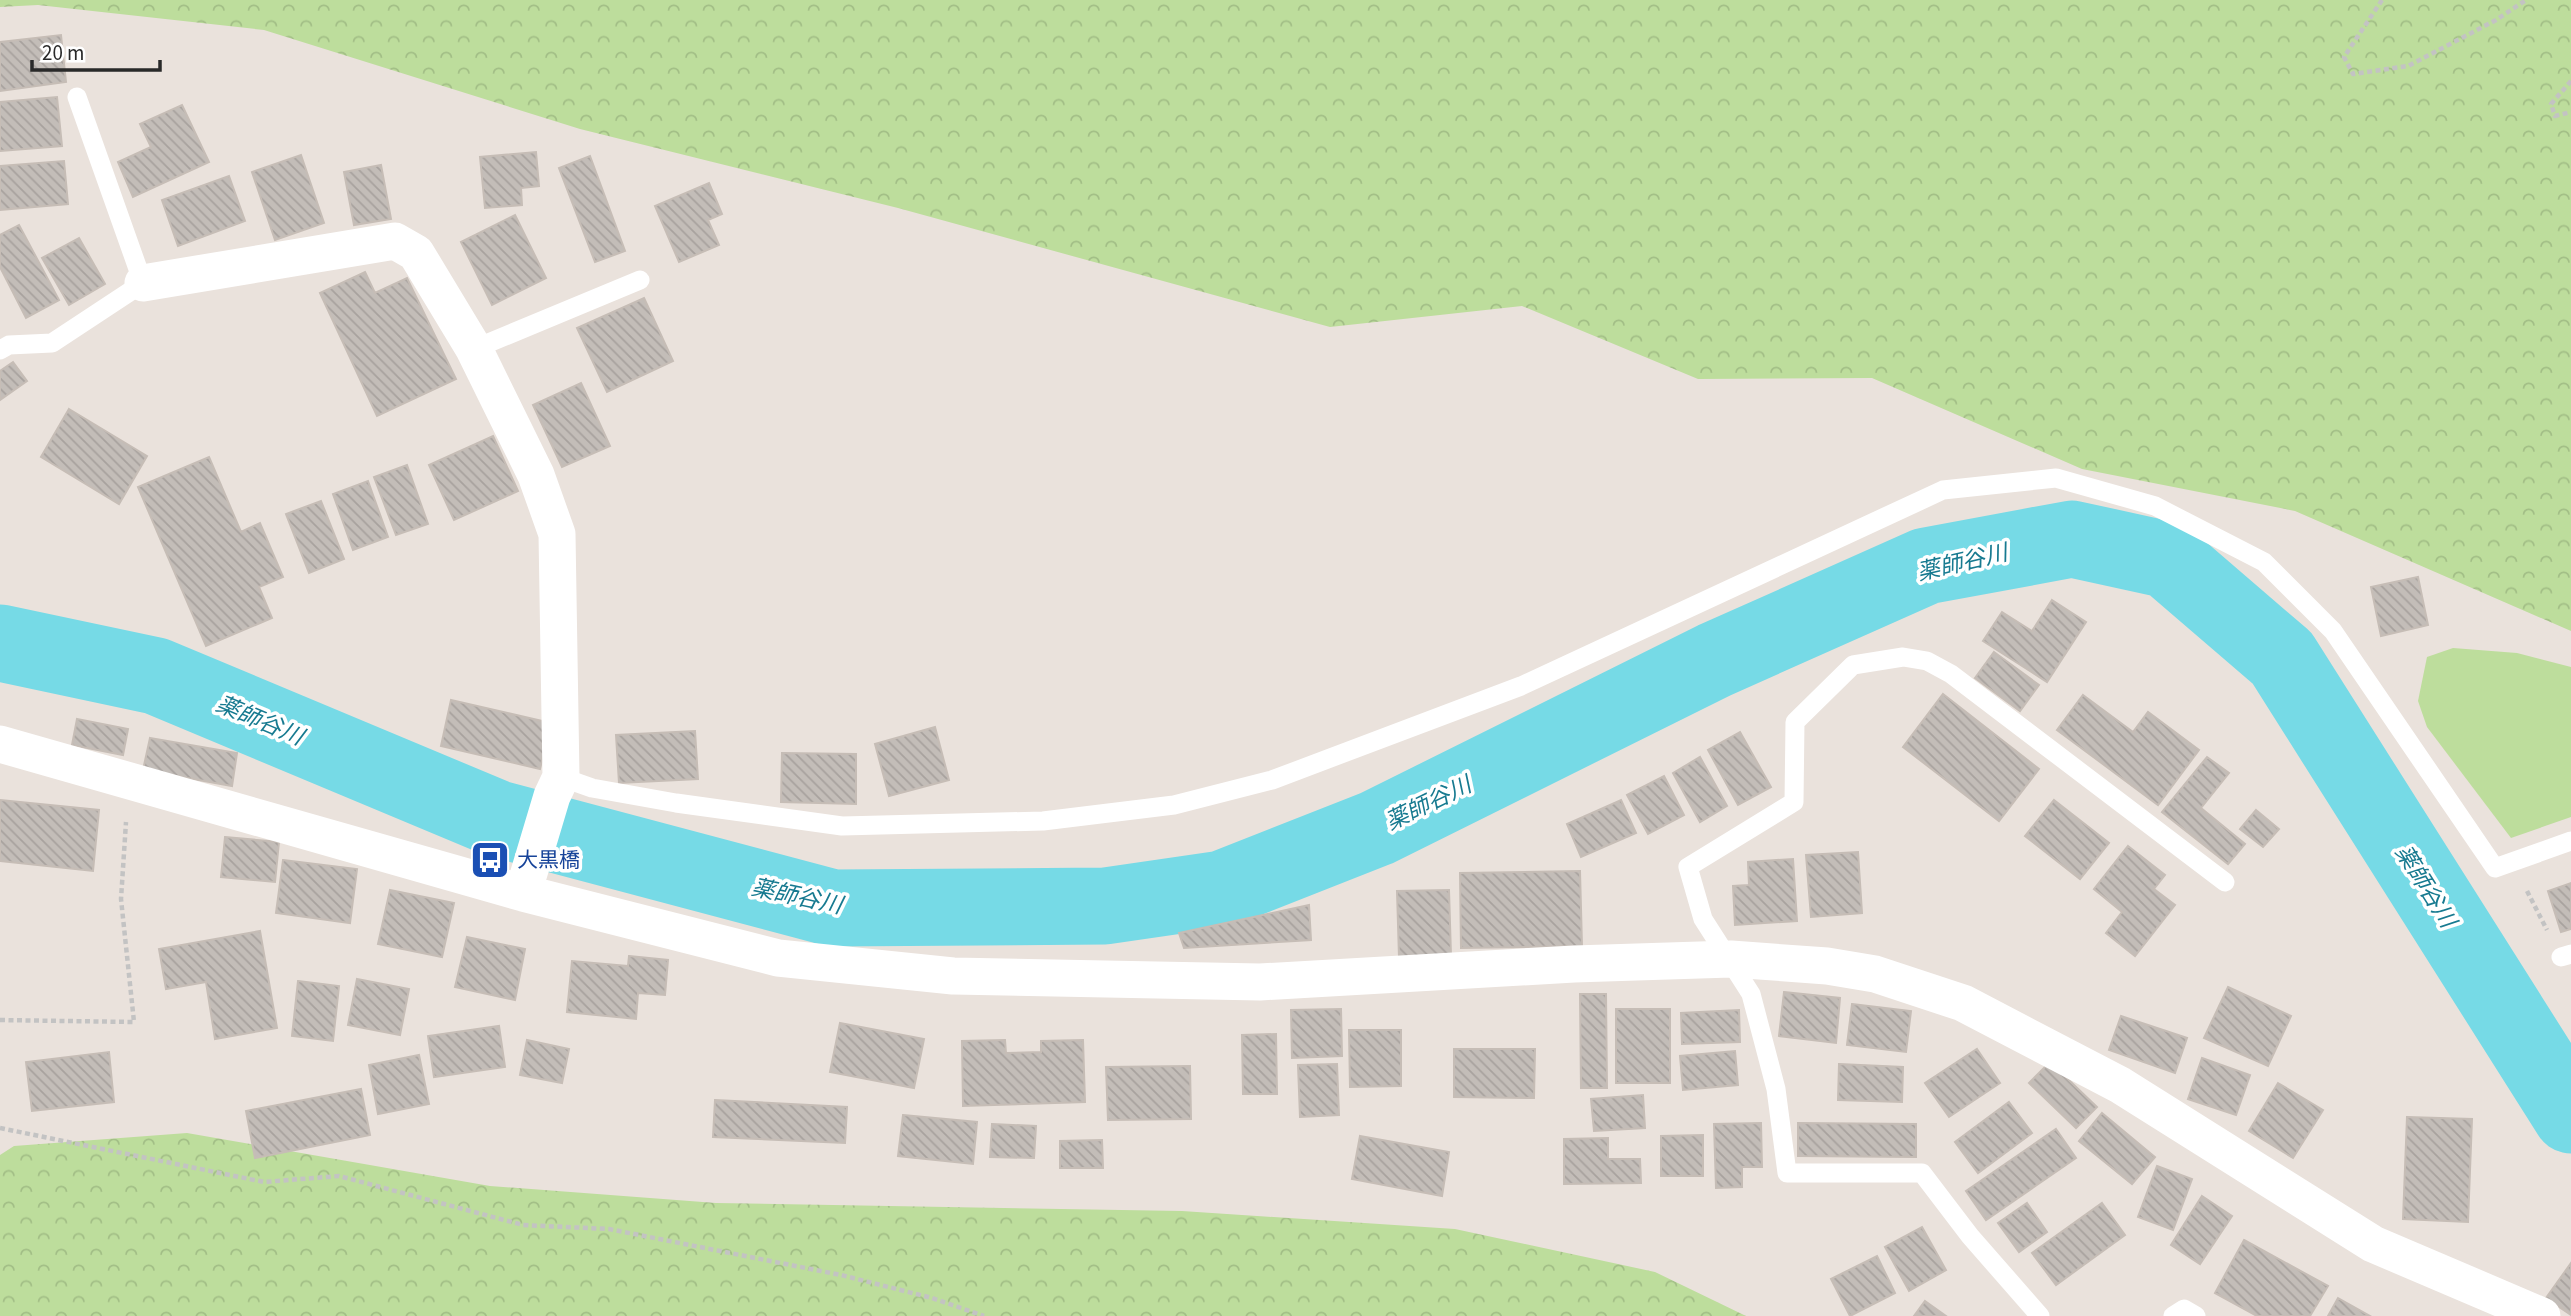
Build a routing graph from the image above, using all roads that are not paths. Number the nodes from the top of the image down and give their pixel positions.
1 (76, 97) dead end
2 (640, 279) dead end
3 (143, 283) junction
4 (474, 349) junction
5 (0, 350) edge
6 (0, 744) edge
7 (557, 786) junction
8 (2571, 841) edge
9 (526, 882) junction
10 (2225, 882) dead end
11 (1731, 959) junction
12 (2520, 1312) edge
13 (2040, 1316) edge
14 (2173, 1316) edge
15 (2196, 1316) edge

1 - 3 lane
2 - 4 lane
3 - 4 street
3 - 5 lane
4 - 7 street
6 - 9 street
7 - 8 lane
7 - 9 street
9 - 11 street
10 - 11 lane
11 - 12 street
11 - 13 lane
14 - 15 lane

